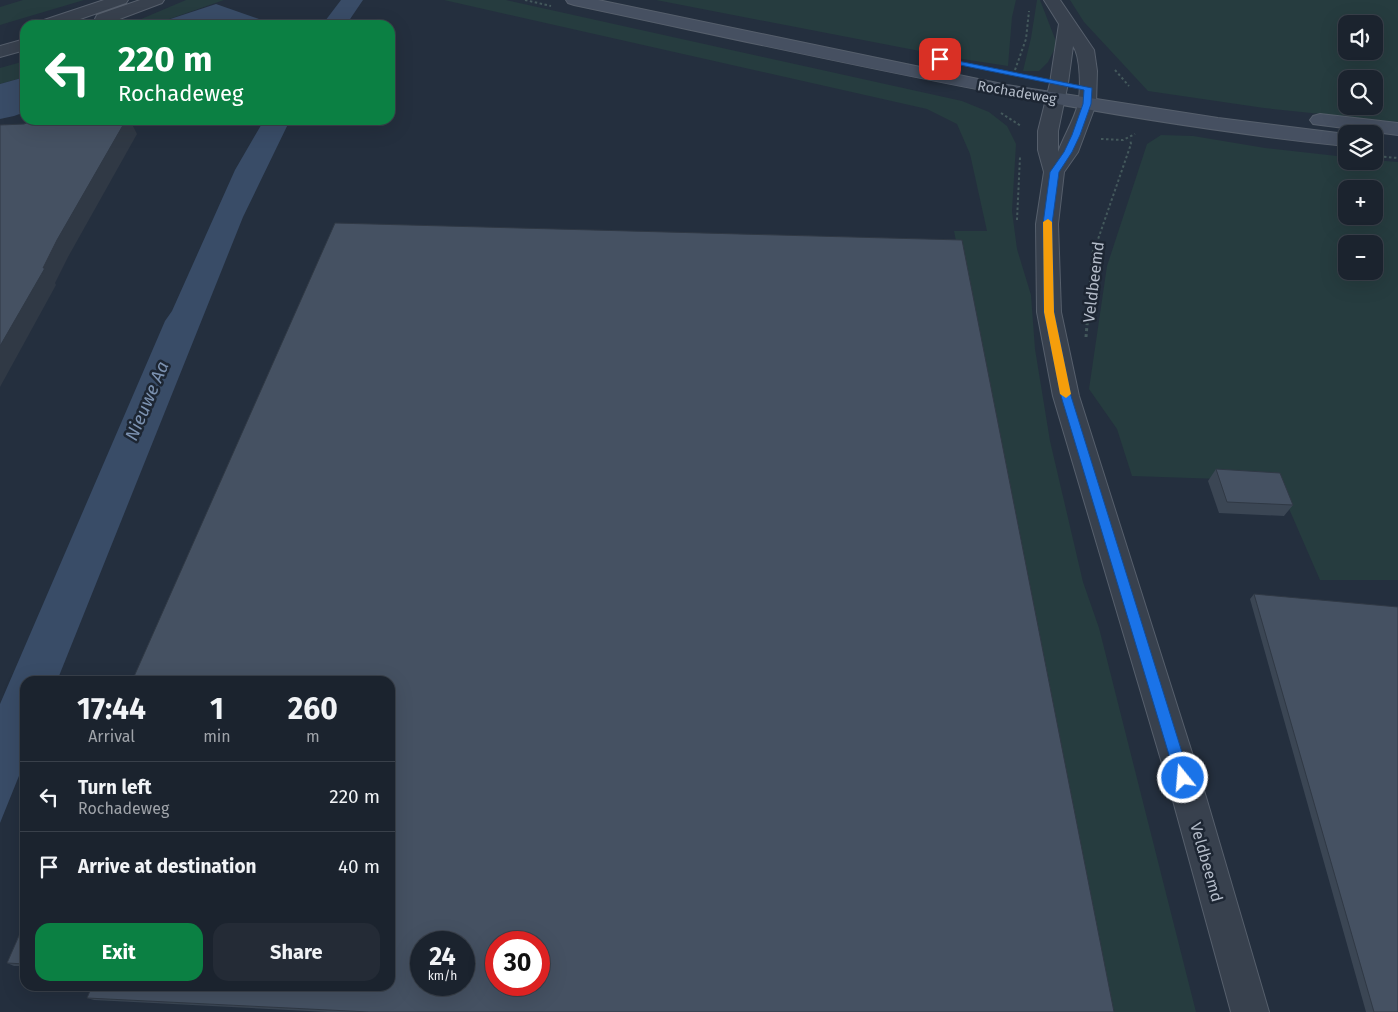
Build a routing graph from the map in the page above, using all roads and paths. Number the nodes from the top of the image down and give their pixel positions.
1 (120, 0) edge
2 (156, 0) edge
3 (574, 0) edge
4 (631, 0) edge
5 (1052, 0) edge
6 (1030, 10) dead end
7 (62, 20) edge
8 (99, 20) edge
9 (1068, 24) junction
10 (20, 33) edge
11 (0, 39) edge
12 (20, 46) edge
13 (874, 46) dead end
14 (0, 52) edge
15 (1014, 74) joint
16 (1057, 92) junction
17 (1087, 96) junction
18 (1398, 128) edge
19 (1130, 139) dead end
20 (1338, 139) edge
21 (1383, 144) edge
22 (1398, 146) edge
23 (1383, 157) edge
24 (1398, 158) edge
25 (1054, 172) junction
26 (1086, 338) dead end
27 (1250, 1012) edge

1 - 7 street
2 - 8 street
3 - 16 main road, Rochadeweg
4 - 13 main road
5 - 9 street, Veldbeemd
6 - 15 path
9 - 16 street, Veldbeemd
9 - 17 street, Veldbeemd
10 - 11 street
12 - 14 street
15 - 16 main road, Rochadeweg
16 - 17 main road, Rochadeweg
16 - 25 street, Veldbeemd
17 - 18 main road, Rochadeweg
17 - 20 main road, Rochadeweg
17 - 25 street, Veldbeemd
19 - 26 path, Veldbeemd
21 - 22 main road
23 - 24 path
25 - 27 street, Veldbeemd

